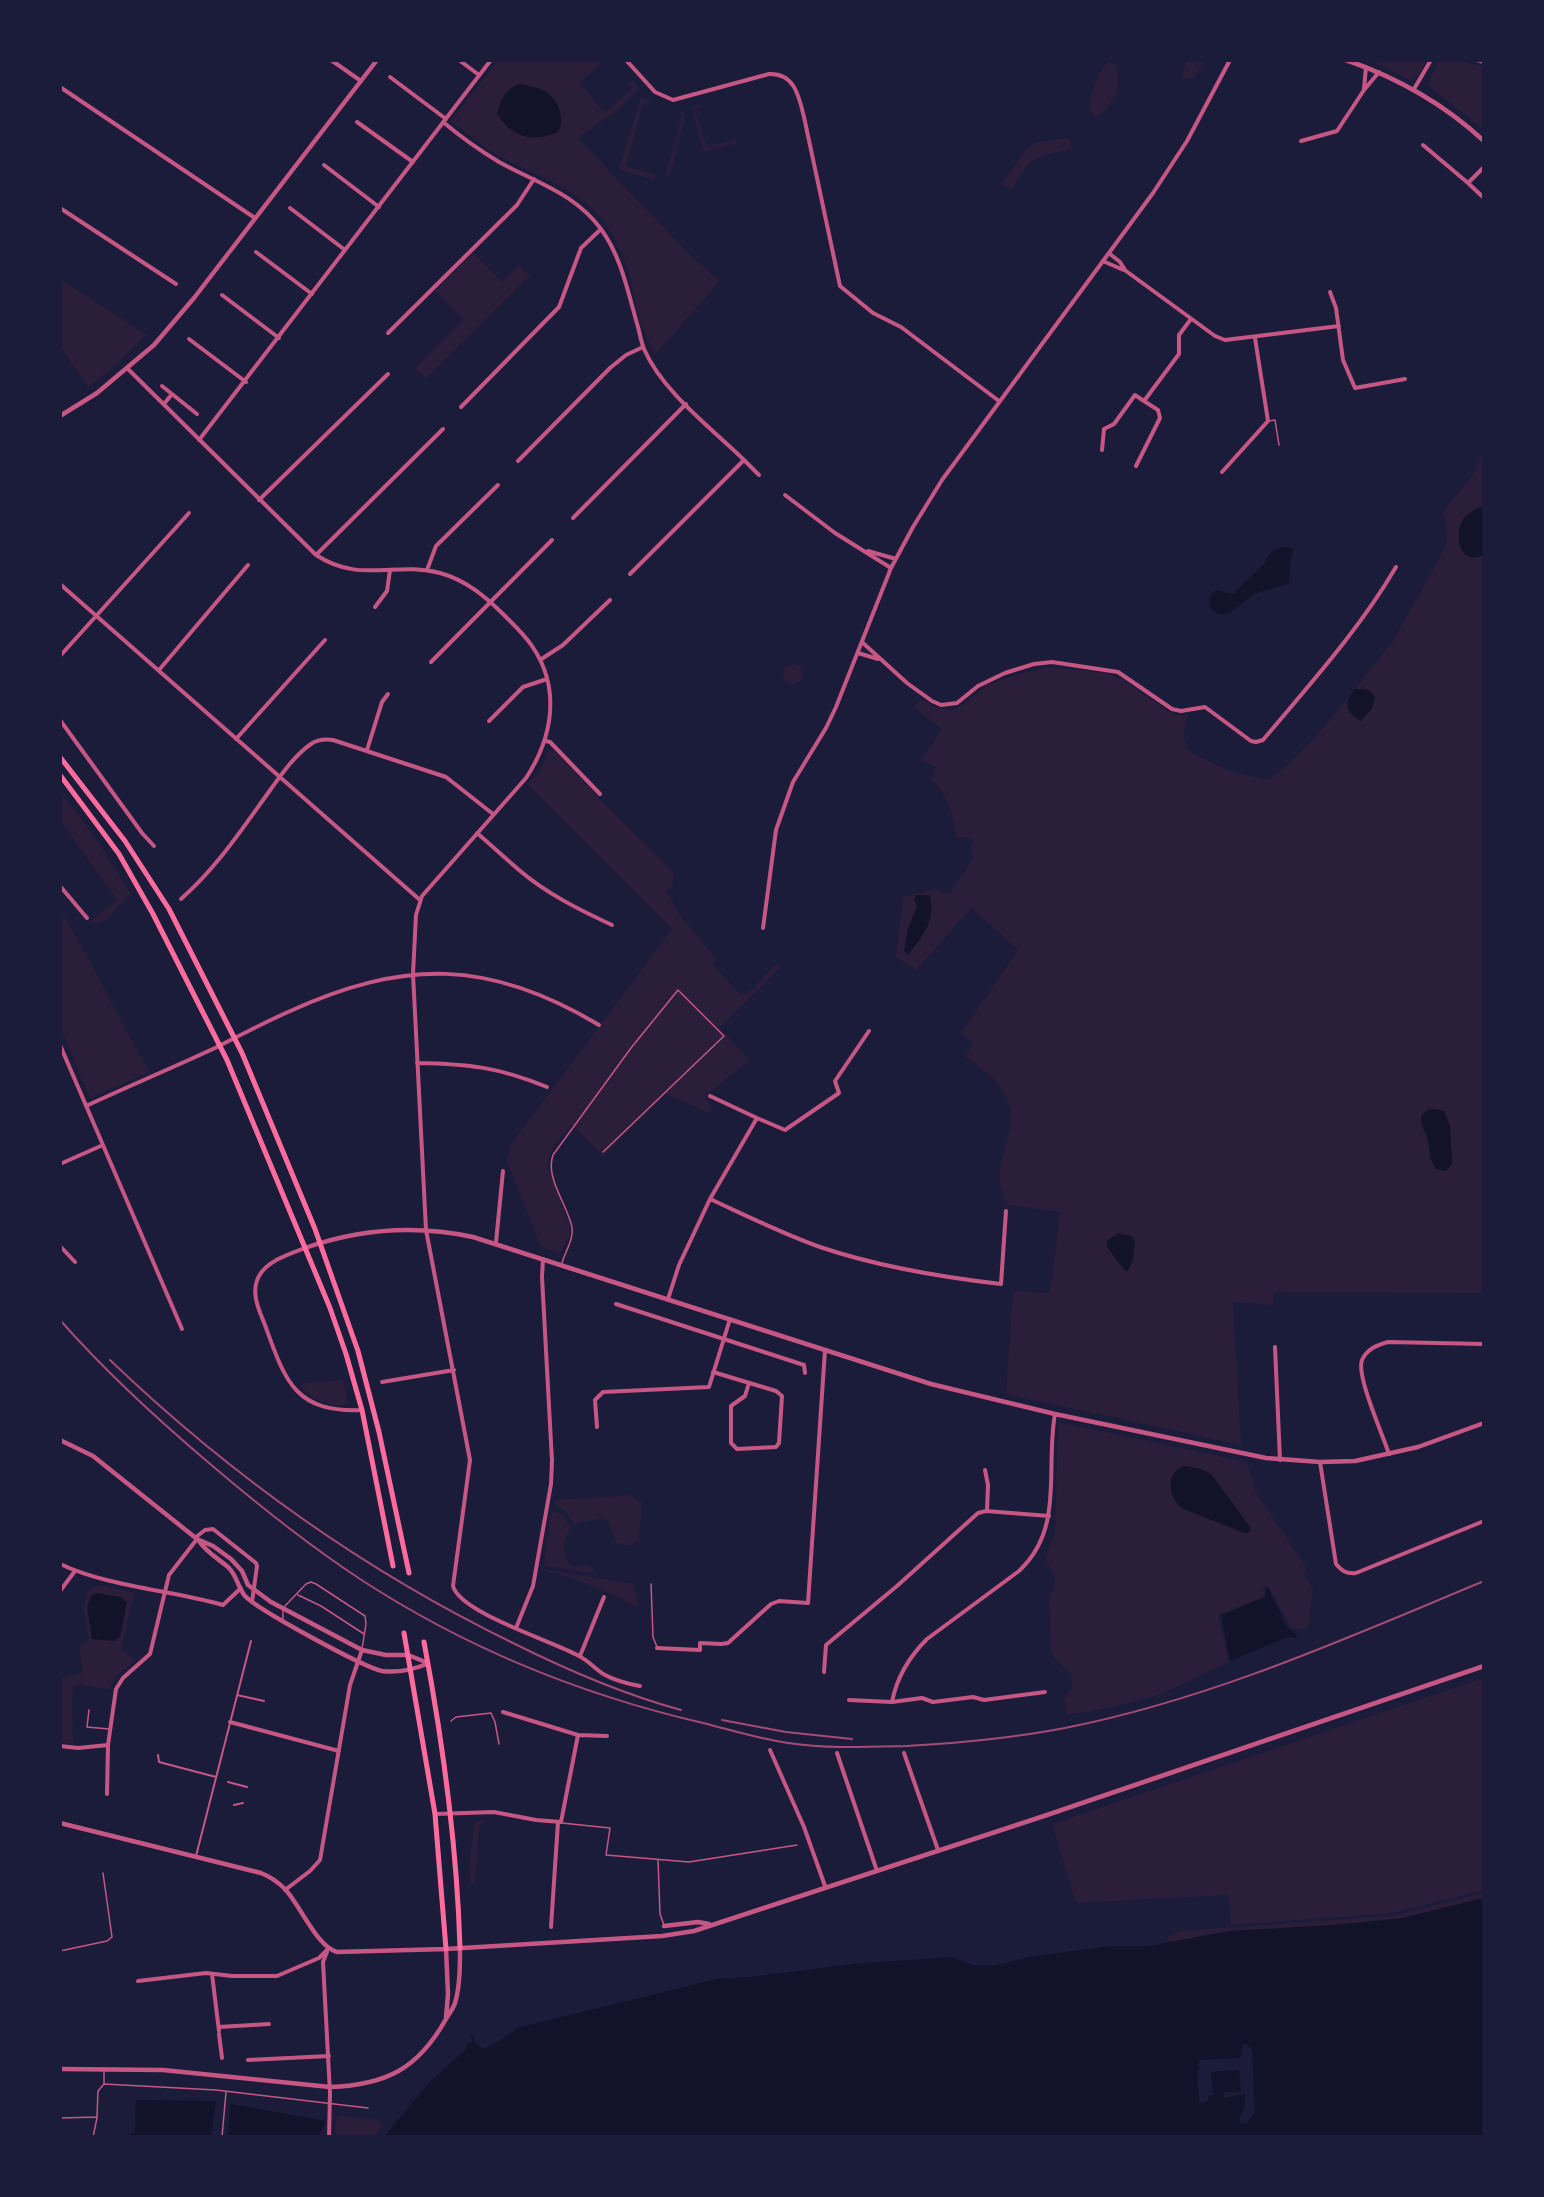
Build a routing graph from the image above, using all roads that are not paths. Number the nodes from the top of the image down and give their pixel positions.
1 (331, 60) edge
2 (377, 60) edge
3 (459, 60) edge
4 (490, 60) edge
5 (626, 60) edge
6 (1346, 60) edge
7 (1431, 60) edge
8 (1477, 60) edge
9 (1229, 61) edge
10 (1484, 62) edge
11 (1366, 67) junction
12 (1379, 72) junction
13 (479, 75) junction
14 (390, 77) dead end
15 (361, 81) junction
16 (60, 87) edge
17 (1414, 89) junction
18 (1364, 90) junction
19 (445, 121) junction
20 (357, 122) dead end
21 (1301, 141) dead end
22 (1484, 141) edge
23 (1423, 145) dead end
24 (413, 162) junction
25 (324, 165) dead end
26 (1483, 166) edge
27 (534, 179) junction
28 (1468, 183) junction
29 (1484, 198) edge
30 (379, 207) junction
31 (60, 208) edge
32 (290, 208) dead end
33 (255, 218) junction
34 (601, 229) junction
35 (345, 250) junction
36 (256, 252) dead end
37 (1110, 254) junction
38 (1105, 262) junction
39 (1125, 271) junction
40 (176, 285) dead end
41 (1330, 292) dead end
42 (312, 294) junction
43 (222, 295) dead end
44 (1191, 319) junction
45 (1339, 326) junction
46 (388, 333) dead end
47 (279, 338) junction
48 (1254, 338) junction
49 (189, 339) dead end
50 (643, 347) junction
51 (128, 369) junction
52 (388, 374) dead end
53 (1405, 379) dead end
54 (246, 382) junction
55 (162, 387) dead end
56 (172, 394) junction
57 (1144, 401) junction
58 (999, 402) junction
59 (164, 404) junction
60 (686, 404) junction
61 (461, 407) dead end
62 (197, 414) dead end
63 (60, 417) edge
64 (1268, 421) junction
65 (443, 429) dead end
66 (199, 440) junction
67 (1279, 445) dead end
68 (1102, 450) dead end
69 (744, 460) junction
70 (518, 461) dead end
71 (1136, 466) dead end
72 (1222, 472) dead end
73 (759, 475) dead end
74 (498, 485) dead end
75 (786, 495) dead end
76 (259, 500) junction
77 (189, 513) dead end
78 (573, 518) dead end
79 (552, 540) dead end
80 (864, 550) junction
81 (316, 555) junction
82 (896, 559) junction
83 (248, 565) dead end
84 (1396, 567) dead end
85 (891, 568) junction
86 (390, 570) junction
87 (427, 570) junction
88 (630, 574) dead end
89 (60, 584) edge
90 (610, 600) dead end
91 (491, 602) junction
92 (375, 607) dead end
93 (97, 616) junction
94 (325, 640) dead end
95 (862, 642) junction
96 (858, 653) junction
97 (60, 656) edge
98 (879, 659) junction
99 (540, 660) junction
100 (431, 662) dead end
101 (159, 670) junction
102 (547, 679) junction
103 (388, 694) dead end
104 (60, 720) edge
105 (489, 721) dead end
106 (236, 739) junction
107 (546, 741) junction
108 (367, 750) junction
109 (60, 757) edge
110 (60, 775) edge
111 (279, 778) junction
112 (600, 794) dead end
113 (493, 814) junction
114 (477, 833) junction
115 (154, 846) dead end
116 (60, 886) edge
117 (66, 894) junction
118 (181, 898) dead end
119 (60, 900) edge
120 (420, 900) junction
121 (87, 918) dead end
122 (612, 925) dead end
123 (763, 928) dead end
124 (413, 974) junction
125 (599, 1025) dead end
126 (869, 1031) dead end
127 (235, 1037) junction
128 (60, 1045) edge
129 (221, 1045) junction
130 (417, 1063) junction
131 (547, 1087) dead end
132 (710, 1096) dead end
133 (86, 1106) junction
134 (757, 1118) junction
135 (103, 1146) junction
136 (603, 1152) dead end
137 (60, 1164) edge
138 (502, 1171) dead end
139 (710, 1199) junction
140 (1006, 1211) dead end
141 (426, 1230) junction
142 (496, 1242) junction
143 (320, 1243) junction
144 (60, 1246) edge
145 (305, 1248) junction
146 (544, 1258) junction
147 (75, 1262) dead end
148 (561, 1264) junction
149 (668, 1299) junction
150 (615, 1304) dead end
151 (730, 1319) junction
152 (182, 1329) dead end
153 (723, 1339) junction
154 (1484, 1344) edge
155 (1275, 1347) dead end
156 (825, 1350) junction
157 (454, 1370) junction
158 (713, 1372) junction
159 (805, 1373) dead end
160 (382, 1382) dead end
161 (749, 1383) junction
162 (362, 1410) junction
163 (1055, 1414) junction
164 (1484, 1423) edge
165 (597, 1428) dead end
166 (60, 1440) edge
167 (1389, 1454) junction
168 (1280, 1460) junction
169 (1320, 1462) junction
170 (985, 1470) dead end
171 (987, 1511) junction
172 (1049, 1516) junction
173 (1484, 1521) edge
174 (196, 1538) junction
175 (60, 1564) edge
176 (393, 1566) dead end
177 (75, 1571) junction
178 (410, 1573) dead end
179 (651, 1584) dead end
180 (241, 1588) junction
181 (254, 1590) junction
182 (60, 1591) edge
183 (165, 1591) junction
184 (297, 1594) junction
185 (604, 1597) dead end
186 (252, 1602) junction
187 (283, 1608) junction
188 (283, 1621) junction
189 (516, 1628) junction
190 (404, 1633) dead end
191 (364, 1634) junction
192 (251, 1641) dead end
193 (424, 1642) dead end
194 (657, 1648) joint
195 (362, 1650) junction
196 (408, 1655) junction
197 (580, 1656) junction
198 (357, 1661) junction
199 (428, 1663) junction
200 (1484, 1666) edge
201 (411, 1670) junction
202 (824, 1672) dead end
203 (640, 1686) dead end
204 (1045, 1692) dead end
205 (237, 1695) junction
206 (849, 1700) dead end
207 (264, 1701) dead end
208 (892, 1702) junction
209 (89, 1710) dead end
210 (504, 1712) dead end
211 (451, 1721) dead end
212 (230, 1722) junction
213 (110, 1730) junction
214 (578, 1735) junction
215 (607, 1736) dead end
216 (499, 1744) dead end
217 (108, 1745) junction
218 (60, 1746) edge
219 (770, 1750) dead end
220 (339, 1751) junction
221 (904, 1753) dead end
222 (837, 1754) dead end
223 (158, 1755) dead end
224 (216, 1778) junction
225 (220, 1780) dead end
226 (228, 1782) dead end
227 (247, 1787) dead end
228 (107, 1794) dead end
229 (210, 1800) junction
230 (215, 1801) dead end
231 (243, 1803) dead end
232 (234, 1805) dead end
233 (450, 1813) junction
234 (435, 1814) junction
235 (560, 1822) junction
236 (60, 1823) edge
237 (797, 1845) dead end
238 (938, 1850) junction
239 (196, 1856) junction
240 (658, 1860) junction
241 (877, 1871) junction
242 (103, 1874) dead end
243 (825, 1886) junction
244 (285, 1890) junction
245 (712, 1925) junction
246 (664, 1926) joint
247 (551, 1927) dead end
248 (460, 1948) junction
249 (328, 1949) junction
250 (446, 1949) junction
251 (60, 1951) edge
252 (212, 1974) junction
253 (138, 1981) dead end
254 (445, 2020) junction
255 (269, 2024) dead end
256 (219, 2031) junction
257 (329, 2056) junction
258 (222, 2058) dead end
259 (248, 2060) dead end
260 (60, 2069) edge
261 (104, 2069) junction
262 (104, 2084) junction
263 (330, 2087) junction
264 (226, 2091) junction
265 (330, 2104) junction
266 (368, 2108) dead end
267 (97, 2117) junction
268 (60, 2118) edge
269 (93, 2137) edge
270 (222, 2137) edge
271 (329, 2137) edge

1 - 15 street
2 - 15 street
3 - 13 street
4 - 13 street
5 - 58 street
6 - 11 street
7 - 17 street
8 - 10 street
9 - 37 street
11 - 12 street
11 - 18 street
12 - 17 street
12 - 18 street
13 - 19 street
14 - 19 street
15 - 33 street
16 - 33 street
17 - 22 street
18 - 21 street
19 - 24 street
19 - 27 street
20 - 24 street
23 - 28 street
24 - 30 street
25 - 30 street
26 - 28 street
27 - 34 street
27 - 46 street
28 - 29 street
30 - 35 street
31 - 40 street
32 - 35 street
33 - 51 street
34 - 50 street
34 - 61 street
35 - 42 street
36 - 42 street
37 - 38 street
37 - 39 street
38 - 39 street
38 - 58 street
39 - 44 street
41 - 45 street
42 - 47 street
43 - 47 street
44 - 48 street
44 - 57 street
45 - 48 street
45 - 53 street
47 - 54 street
48 - 64 street
49 - 54 street
50 - 60 street
50 - 70 street
51 - 59 street
51 - 63 street
52 - 76 street
54 - 66 street
55 - 56 street
56 - 59 street
56 - 62 street
57 - 68 street
57 - 71 street
58 - 82 street
59 - 66 street
60 - 69 street
60 - 78 street
64 - 67 lane
64 - 72 street
65 - 81 street
66 - 76 street
69 - 73 street
69 - 88 street
74 - 87 street
75 - 80 street
76 - 81 street
77 - 93 street
79 - 91 street
80 - 82 street
80 - 85 street
81 - 86 street
82 - 85 street
83 - 101 street
84 - 98 street
85 - 95 street
86 - 87 street
86 - 92 street
87 - 91 street
89 - 93 street
90 - 99 street
91 - 99 street
91 - 100 street
93 - 97 street
93 - 101 street
94 - 106 street
95 - 96 street
95 - 98 street
96 - 98 street
96 - 123 street
99 - 102 street
101 - 106 street
102 - 105 street
102 - 107 street
103 - 108 street
104 - 115 street
106 - 111 street
107 - 112 street
107 - 113 street
108 - 111 street
108 - 113 street
109 - 127 main road
110 - 129 main road
111 - 118 street
111 - 120 street
113 - 114 street
114 - 120 street
114 - 122 street
116 - 117 street
117 - 119 street
117 - 121 street
120 - 124 street
124 - 125 street
124 - 127 street
124 - 130 street
126 - 134 street
127 - 129 street
127 - 143 main road
128 - 133 street
129 - 133 street
129 - 145 main road
130 - 131 street
130 - 141 street
132 - 134 street
133 - 135 street
134 - 139 street
135 - 137 street
135 - 152 street
136 - 148 lane
138 - 142 street
139 - 140 street
139 - 149 street
141 - 142 street
141 - 143 street
141 - 157 street
142 - 146 street
143 - 145 street
143 - 178 main road
144 - 147 street
145 - 162 main road
145 - 162 street
146 - 148 street
146 - 189 street
148 - 149 street
149 - 151 street
150 - 153 street
151 - 153 street
151 - 156 street
153 - 158 street
153 - 159 street
154 - 167 street
155 - 168 street
156 - 163 street
156 - 194 street
157 - 160 street
157 - 189 street
158 - 161 street
158 - 165 street
161 - 161 street
162 - 176 main road
163 - 168 street
163 - 172 street
164 - 167 street
166 - 174 street
167 - 169 street
168 - 169 street
169 - 173 street
170 - 171 street
171 - 172 street
171 - 202 street
172 - 208 street
174 - 180 street
174 - 181 street
174 - 181 street
174 - 183 street
175 - 177 street
177 - 182 street
177 - 183 street
179 - 194 lane
180 - 183 street
180 - 186 street
181 - 186 street
181 - 187 street
183 - 213 street
184 - 187 lane
184 - 191 lane
184 - 191 lane
185 - 197 street
186 - 188 street
187 - 188 lane
187 - 195 street
188 - 198 street
189 - 197 street
190 - 196 main road
191 - 195 lane
192 - 205 street
193 - 199 main road
195 - 196 street
195 - 198 street
196 - 199 street
196 - 201 main road
197 - 203 street
198 - 201 street
198 - 220 street
199 - 201 street
199 - 233 main road
200 - 238 street
201 - 234 main road
204 - 208 street
205 - 207 street
205 - 212 street
206 - 208 street
209 - 213 lane
210 - 214 street
211 - 216 lane
212 - 220 street
212 - 224 street
213 - 217 street
214 - 215 street
214 - 235 street
217 - 218 street
217 - 228 street
219 - 243 street
220 - 244 street
221 - 238 street
222 - 241 street
223 - 224 street
224 - 225 street
224 - 229 street
226 - 227 street
229 - 230 street
229 - 239 street
231 - 232 street
233 - 234 street
233 - 235 street
233 - 248 main road
234 - 250 main road
235 - 240 lane
235 - 247 street
236 - 239 street
237 - 240 lane
238 - 241 street
239 - 244 street
240 - 246 lane
241 - 243 street
242 - 251 lane
243 - 245 street
244 - 249 street
245 - 246 street
245 - 248 street
248 - 250 street
248 - 254 street
249 - 250 street
249 - 252 street
249 - 257 street
250 - 254 street
252 - 253 street
252 - 256 street
254 - 263 street
255 - 256 street
256 - 258 street
257 - 259 street
257 - 263 street
260 - 261 street
261 - 262 lane
261 - 263 street
262 - 264 lane
262 - 267 lane
263 - 265 street
264 - 265 lane
264 - 270 lane
265 - 266 lane
265 - 271 street
267 - 268 lane
267 - 269 lane

